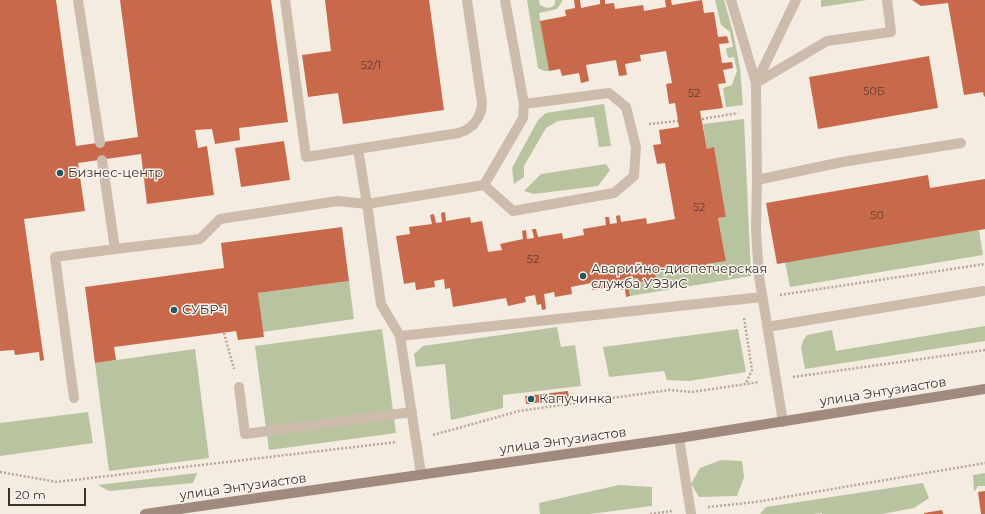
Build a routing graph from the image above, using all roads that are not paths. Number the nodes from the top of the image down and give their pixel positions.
1 (78, 0) edge
2 (285, 0) edge
3 (467, 0) edge
4 (505, 0) edge
5 (731, 0) edge
6 (796, 0) edge
7 (887, 0) edge
8 (756, 83) junction
9 (524, 104) junction
10 (100, 143) dead end
11 (961, 143) dead end
12 (358, 149) junction
13 (102, 160) dead end
14 (757, 180) junction
15 (484, 185) junction
16 (367, 204) junction
17 (115, 249) junction
18 (983, 291) dead end
19 (762, 297) junction
20 (767, 327) junction
21 (400, 336) junction
22 (239, 387) road end
23 (985, 389) edge
24 (74, 398) dead end
25 (412, 412) junction
26 (783, 422) junction
27 (679, 438) junction
28 (422, 474) junction
29 (691, 511) edge
30 (145, 514) edge

1 - 10 lane
2 - 12 lane
3 - 12 lane
4 - 9 lane
5 - 8 lane
6 - 8 lane
7 - 8 lane
8 - 14 lane
9 - 15 lane
9 - 15 lane
11 - 14 lane
12 - 16 lane
13 - 17 lane
14 - 19 lane
15 - 16 lane
16 - 17 lane
16 - 21 lane
17 - 24 lane
18 - 20 lane
19 - 20 lane
19 - 21 lane
20 - 26 lane
21 - 25 lane
22 - 25 lane
23 - 26 main road, улица Энтузиастов
25 - 28 lane
26 - 27 main road, улица Энтузиастов
27 - 28 main road, улица Энтузиастов
27 - 29 lane
28 - 30 main road, улица Энтузиастов

